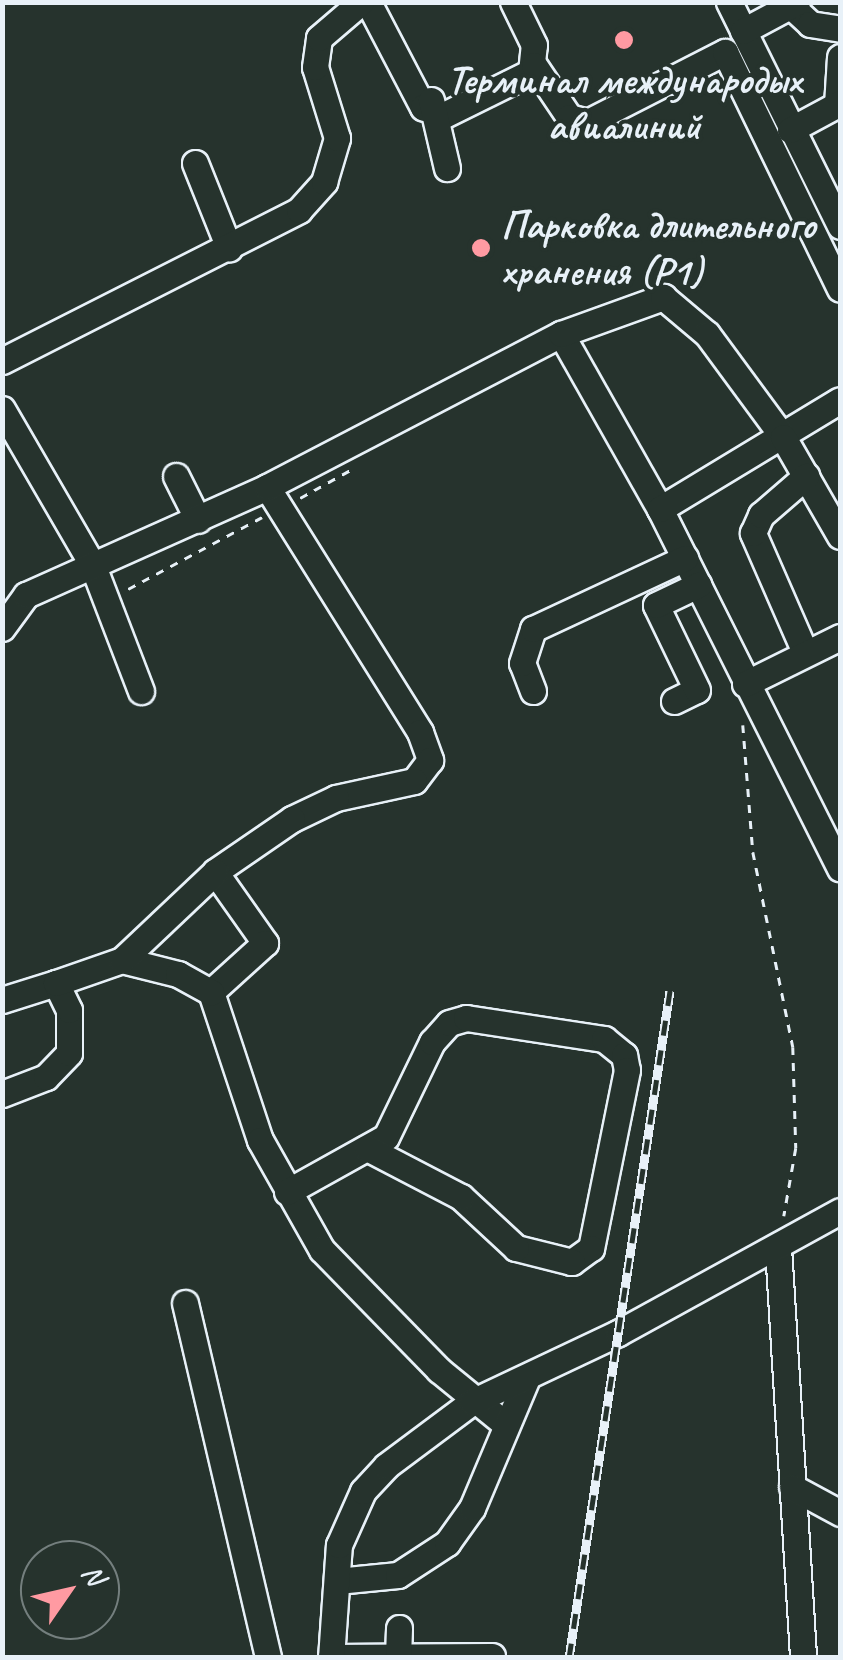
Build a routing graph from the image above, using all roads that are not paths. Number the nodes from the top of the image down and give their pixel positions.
1 (364, 2) edge
2 (382, 2) edge
3 (503, 2) edge
4 (513, 2) edge
5 (729, 2) edge
6 (794, 4) edge
7 (840, 29) edge
8 (744, 31) junction
9 (840, 57) edge
10 (534, 65) junction
11 (839, 104) edge
12 (466, 105) junction
13 (431, 111) junction
14 (790, 130) junction
15 (196, 163) dead end
16 (840, 226) edge
17 (229, 248) junction
18 (840, 290) edge
19 (561, 334) junction
20 (2, 361) edge
21 (840, 400) edge
22 (2, 409) edge
23 (784, 437) junction
24 (176, 476) dead end
25 (806, 476) junction
26 (267, 486) junction
27 (660, 510) junction
28 (198, 520) junction
29 (840, 536) edge
30 (686, 558) junction
31 (92, 566) junction
32 (698, 585) junction
33 (14, 594) edge
34 (2, 628) edge
35 (840, 637) edge
36 (804, 650) junction
37 (745, 684) junction
38 (141, 691) dead end
39 (533, 692) dead end
40 (674, 701) dead end
41 (840, 869) edge
42 (215, 872) junction
43 (122, 960) junction
44 (56, 984) junction
45 (211, 992) junction
46 (2, 1000) edge
47 (2, 1094) edge
48 (368, 1148) junction
49 (287, 1192) junction
50 (840, 1211) edge
51 (778, 1246) junction
52 (185, 1303) dead end
53 (526, 1380) junction
54 (472, 1402) junction
55 (504, 1423) junction
56 (792, 1487) junction
57 (840, 1512) edge
58 (336, 1581) junction
59 (399, 1628) dead end
60 (398, 1656) edge
61 (492, 1656) edge
62 (331, 1657) edge
63 (268, 1658) edge
64 (804, 1658) edge

1 - 13 lane
1 - 17 lane
2 - 13 lane
3 - 12 lane
4 - 10 lane
5 - 8 lane
6 - 7 lane
6 - 8 lane
8 - 14 lane
9 - 11 lane
10 - 12 lane
10 - 18 lane
11 - 14 lane
12 - 13 lane
12 - 13 lane
14 - 16 lane
15 - 17 lane
17 - 20 lane
19 - 23 lane
19 - 26 lane
19 - 27 lane
21 - 23 lane
22 - 31 lane
23 - 25 lane
23 - 27 lane
24 - 28 lane
25 - 29 lane
25 - 36 lane
26 - 28 lane
26 - 42 lane
27 - 30 lane
28 - 31 lane
30 - 32 lane
30 - 39 lane
31 - 33 lane
31 - 38 lane
32 - 37 lane
32 - 40 lane
33 - 34 lane
35 - 36 lane
36 - 37 lane
37 - 41 lane
42 - 43 lane
42 - 45 lane
43 - 44 lane
43 - 45 lane
44 - 46 lane
44 - 47 lane
45 - 49 lane
48 - 48 lane
48 - 49 lane
49 - 54 lane
50 - 51 lane
51 - 53 lane
51 - 56 lane
52 - 63 lane
53 - 54 lane
53 - 55 lane
54 - 55 lane
54 - 58 lane
55 - 58 lane
56 - 57 lane
56 - 64 lane
58 - 62 lane
59 - 60 lane
60 - 61 lane
60 - 62 lane

